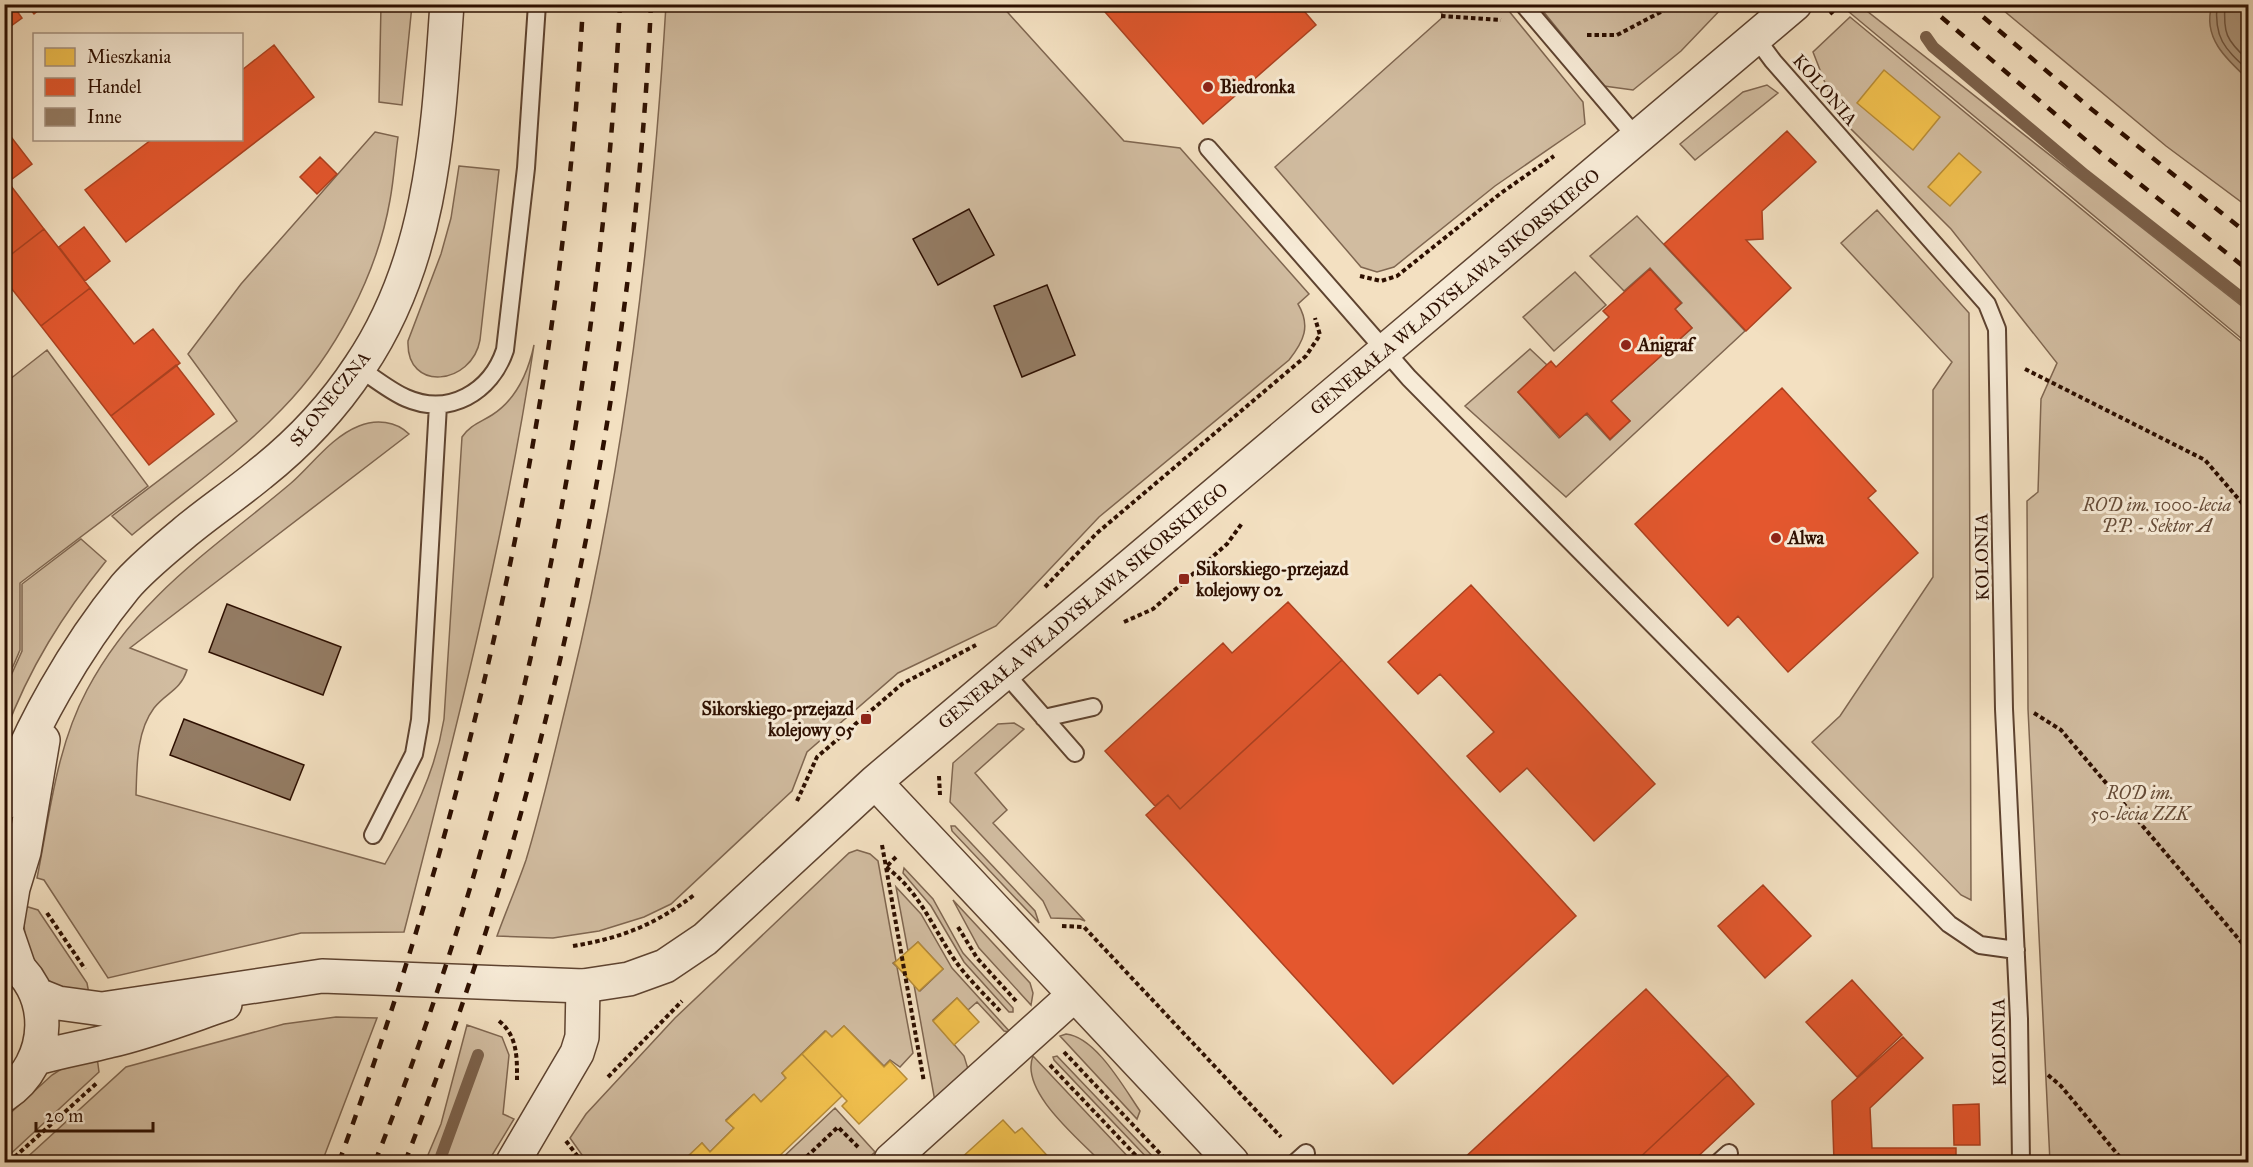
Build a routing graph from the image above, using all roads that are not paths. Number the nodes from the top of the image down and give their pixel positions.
1 (447, 4) edge
2 (537, 4) edge
3 (1523, 4) edge
4 (1795, 4) edge
5 (1756, 38) junction
6 (1637, 138) junction
7 (1208, 148) dead end
8 (1386, 350) junction
9 (359, 368) junction
10 (438, 405) junction
11 (1004, 672) junction
12 (49, 706) junction
13 (1093, 707) dead end
14 (1044, 718) junction
15 (1075, 753) dead end
16 (875, 782) junction
17 (4, 802) edge
18 (373, 836) dead end
19 (2016, 950) junction
20 (11, 961) edge
21 (290, 981) junction
22 (583, 986) junction
23 (38, 995) junction
24 (1074, 995) junction
25 (37, 1058) junction
26 (4, 1095) edge
27 (881, 1153) edge
28 (513, 1162) edge
29 (1232, 1162) edge
30 (2021, 1162) edge

1 - 9 street, SŁONECZNA
2 - 10 lane
3 - 6 lane
4 - 5 street, GENERAŁA WŁADYSŁAWA SIKORSKIEGO
5 - 6 street, GENERAŁA WŁADYSŁAWA SIKORSKIEGO
5 - 19 lane, KOLONIA
6 - 8 street, GENERAŁA WŁADYSŁAWA SIKORSKIEGO
7 - 8 lane
8 - 11 street, GENERAŁA WŁADYSŁAWA SIKORSKIEGO
8 - 19 lane
9 - 10 lane
9 - 12 street, SŁONECZNA
10 - 18 lane
11 - 14 lane
11 - 16 street, GENERAŁA WŁADYSŁAWA SIKORSKIEGO
12 - 17 street, SŁONECZNA
12 - 20 street, SŁONECZNA
13 - 14 lane
14 - 15 lane
16 - 22 street, GENERAŁA WŁADYSŁAWA SIKORSKIEGO
16 - 24 street
19 - 30 lane, KOLONIA
20 - 23 street, SŁONECZNA
21 - 22 street, GENERAŁA WŁADYSŁAWA SIKORSKIEGO
21 - 23 street, GENERAŁA WŁADYSŁAWA SIKORSKIEGO
21 - 25 street, GENERAŁA WŁADYSŁAWA SIKORSKIEGO
22 - 28 street
23 - 25 street
24 - 27 street
24 - 29 street
25 - 26 street

